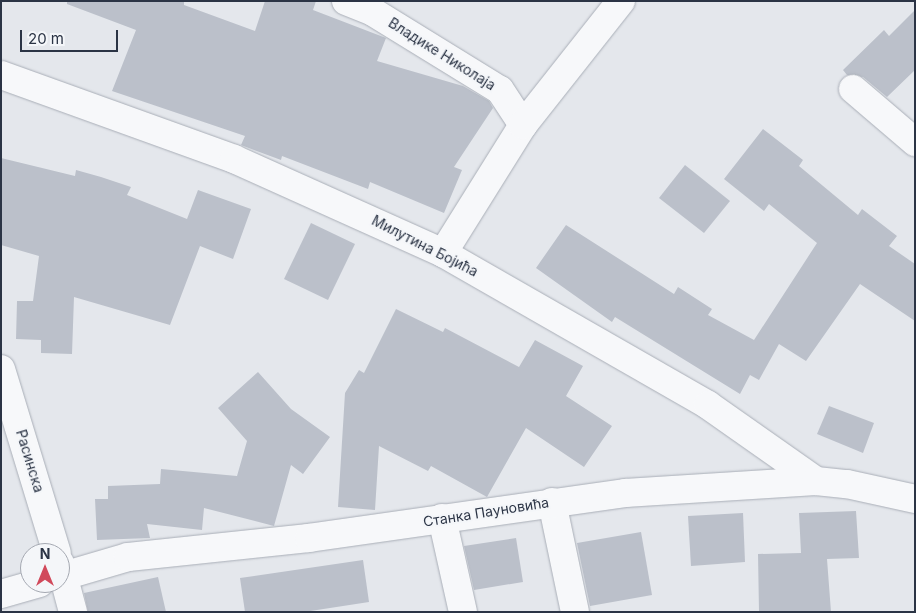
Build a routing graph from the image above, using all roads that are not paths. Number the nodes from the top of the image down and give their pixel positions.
1 (346, 1) edge
2 (621, 1) edge
3 (1, 75) edge
4 (853, 89) dead end
5 (523, 125) junction
6 (915, 142) edge
7 (442, 253) junction
8 (1, 369) edge
9 (816, 481) junction
10 (915, 499) edge
11 (552, 502) junction
12 (442, 518) junction
13 (49, 543) edge
14 (70, 567) edge
15 (20, 586) edge
16 (65, 593) edge
17 (1, 594) edge
18 (73, 612) edge
19 (463, 612) edge
20 (575, 612) edge

1 - 5 street, Владике Николаја
2 - 5 street
3 - 7 street, Милутина Бојића
4 - 6 street
5 - 7 street
7 - 9 street, Милутина Бојића
8 - 13 street, Расинска
9 - 10 street, Станка Пауновића
9 - 11 street, Станка Пауновића
11 - 12 street, Станка Пауновића
11 - 20 street
12 - 14 street, Станка Пауновића
12 - 19 street
15 - 17 street, Станка Пауновића
16 - 18 street, Расинска

